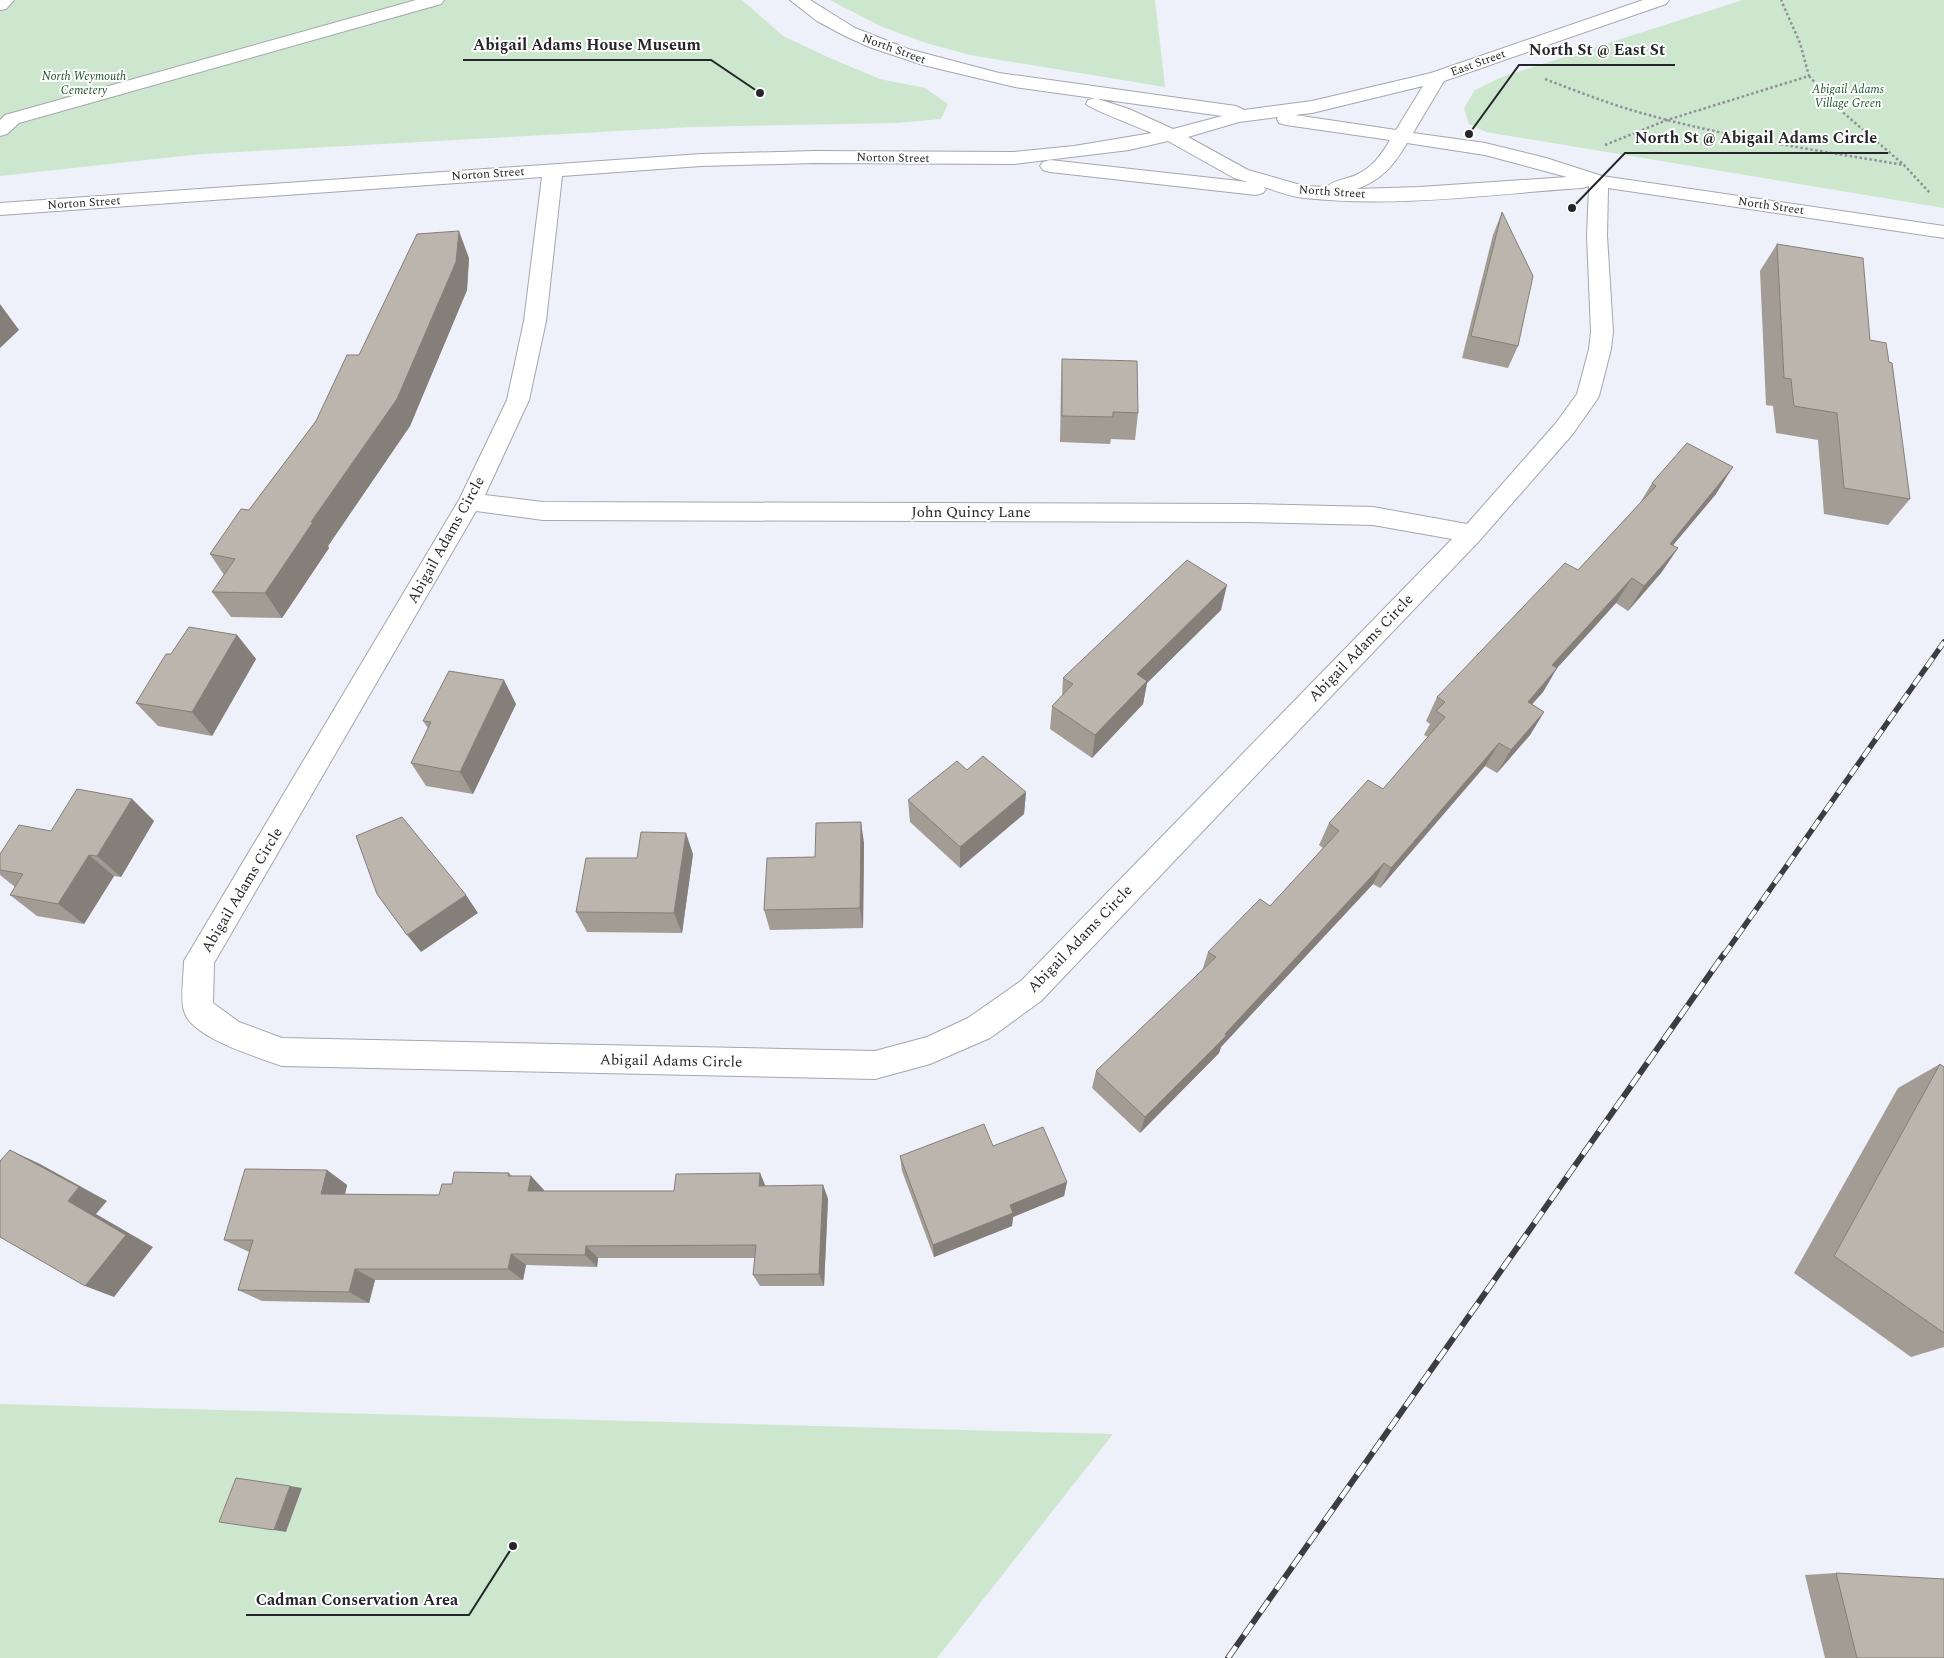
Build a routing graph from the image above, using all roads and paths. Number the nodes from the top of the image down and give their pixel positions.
1 (5, 0) edge
2 (435, 0) edge
3 (799, 0) edge
4 (1660, 0) edge
5 (1781, 0) edge
6 (0, 5) edge
7 (1808, 76) junction
8 (1437, 77) junction
9 (1542, 77) dead end
10 (997, 78) junction
11 (1, 102) edge
12 (1253, 114) junction
13 (1667, 120) junction
14 (4, 124) edge
15 (1171, 135) junction
16 (1402, 136) junction
17 (1597, 148) dead end
18 (977, 159) junction
19 (1904, 165) junction
20 (553, 169) junction
21 (1599, 181) junction
22 (1303, 192) junction
23 (1932, 195) dead end
24 (0, 209) edge
25 (1944, 232) edge
26 (470, 502) junction
27 (1472, 534) junction

1 - 6 street
2 - 14 street
3 - 10 street, North Street
4 - 8 street, East Street
5 - 7 path
7 - 13 path
7 - 19 path
8 - 12 street, East Street
8 - 16 street, East Street
9 - 13 path
10 - 12 street, North Street
10 - 15 street, North Street
11 - 14 street
12 - 15 street, Norton Street
12 - 16 street, North Street
13 - 17 path
13 - 19 path
15 - 18 street, Norton Street
15 - 22 street, North Street
16 - 21 street, North Street
16 - 22 street, East Street
18 - 20 street, Norton Street
18 - 22 street, Norton Street
19 - 23 path
20 - 24 street, Norton Street
20 - 26 street, Abigail Adams Circle
21 - 22 street, North Street
21 - 25 street, North Street
21 - 27 street, Abigail Adams Circle
26 - 27 street, John Quincy Lane
26 - 27 street, Abigail Adams Circle

